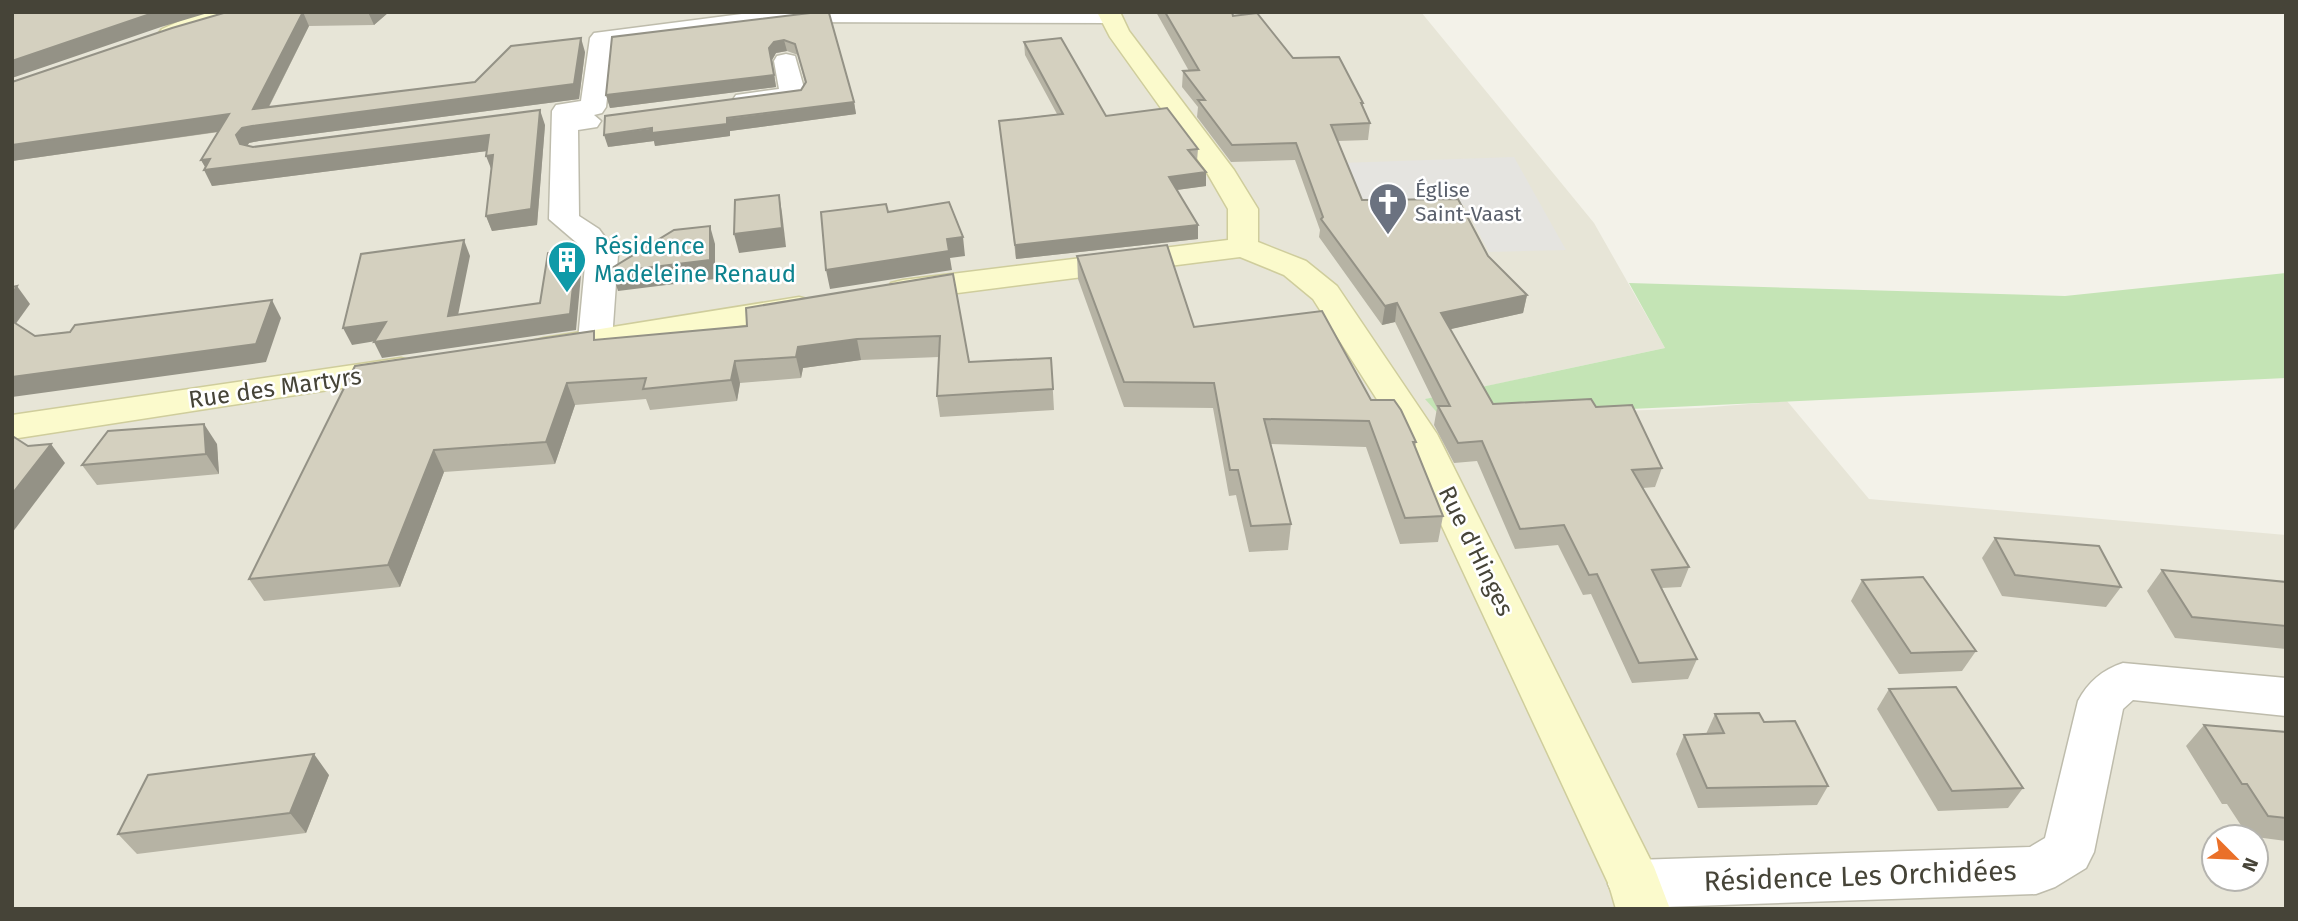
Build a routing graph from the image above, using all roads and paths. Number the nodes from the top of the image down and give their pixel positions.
1 (220, 12) edge
2 (247, 12) edge
3 (1108, 14) edge
4 (170, 34) junction
5 (145, 42) edge
6 (786, 61) dead end
7 (725, 103) edge
8 (556, 116) junction
9 (618, 117) edge
10 (1244, 247) junction
11 (877, 294) edge
12 (836, 301) edge
13 (595, 340) junction
14 (513, 352) edge
15 (432, 365) edge
16 (12, 427) edge
17 (2286, 696) edge
18 (1639, 896) edge

1 - 4 street
2 - 4 street
3 - 8 street
3 - 10 street
4 - 5 street
6 - 7 street
8 - 9 street
8 - 13 street
10 - 11 street
10 - 18 street, Rue d'Hinges
12 - 13 street
13 - 14 street
15 - 16 street, Rue des Martyrs
17 - 18 street, Résidence Les Orchidées

